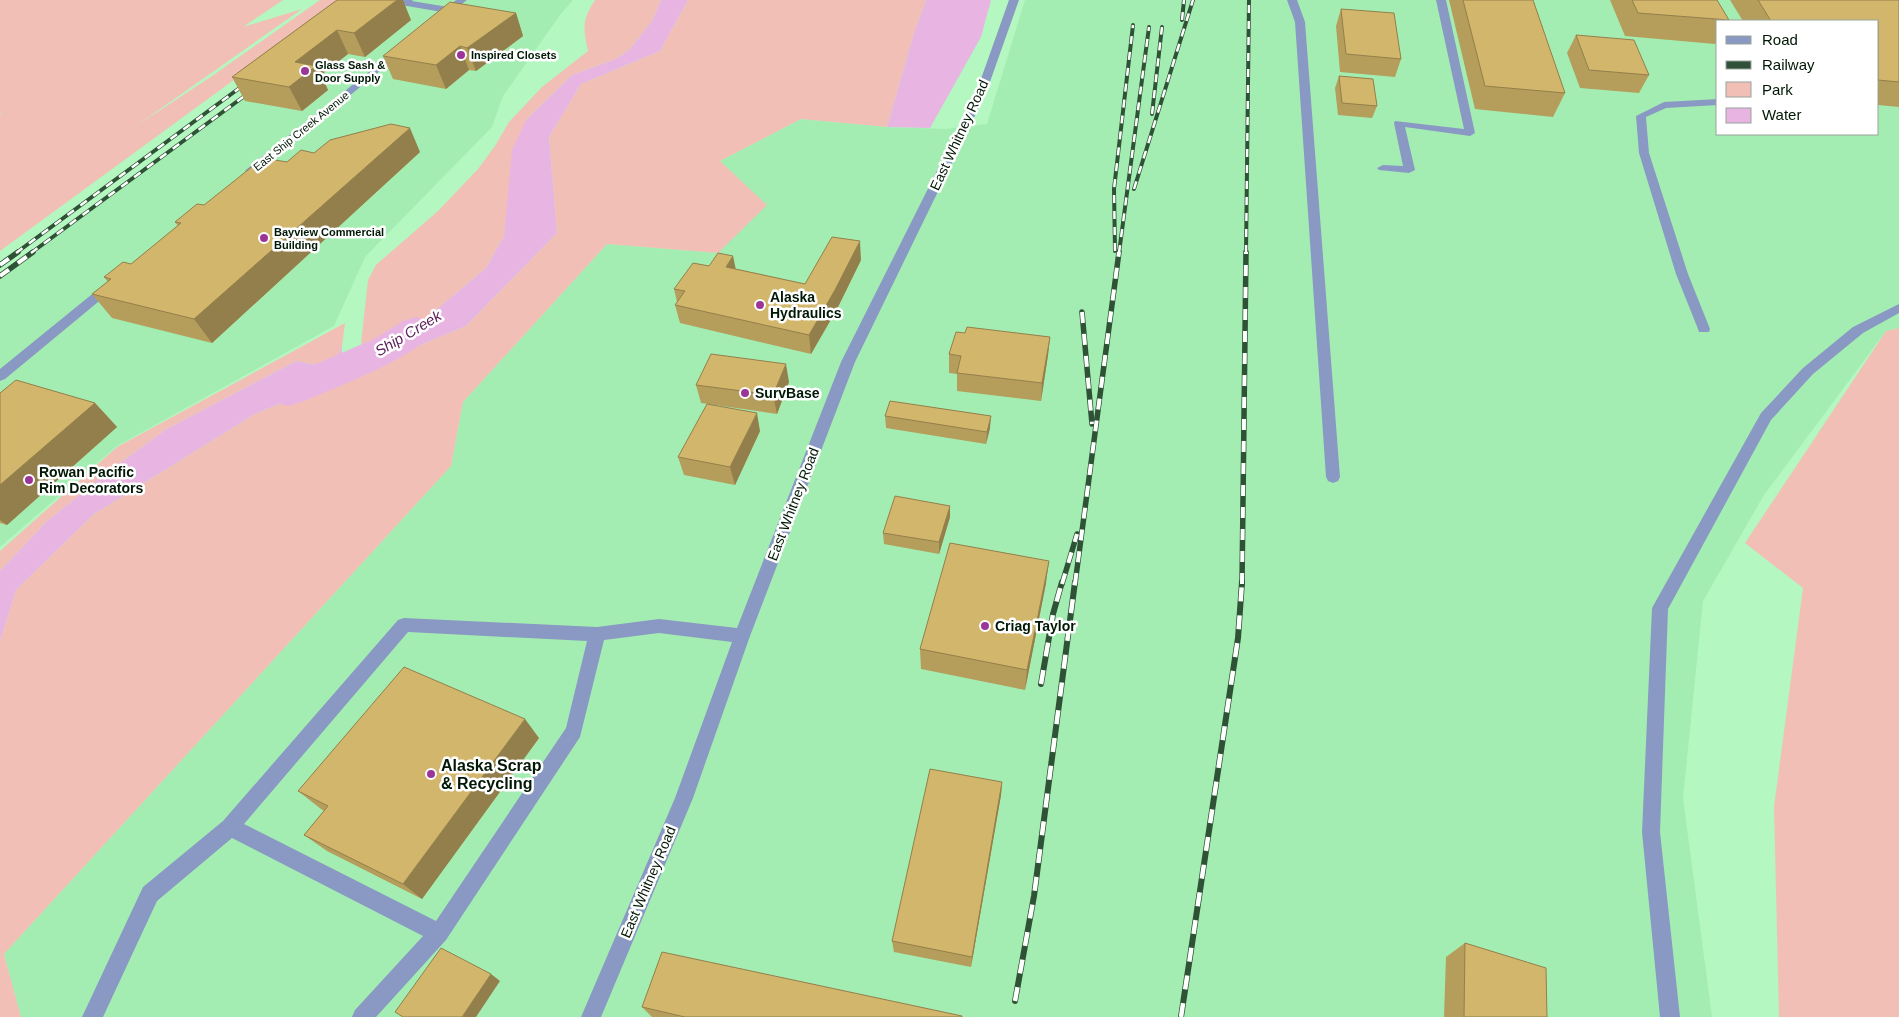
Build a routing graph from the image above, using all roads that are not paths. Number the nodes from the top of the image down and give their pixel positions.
1 (408, 0) edge
2 (462, 0) edge
3 (1014, 0) edge
4 (1292, 0) edge
5 (1441, 0) edge
6 (449, 10) junction
7 (434, 23) edge
8 (411, 42) edge
9 (1716, 102) edge
10 (1383, 168) dead end
11 (240, 180) edge
12 (124, 275) edge
13 (1899, 308) edge
14 (1704, 329) dead end
15 (0, 376) edge
16 (1333, 478) dead end
17 (597, 634) junction
18 (742, 636) junction
19 (230, 828) junction
20 (439, 933) junction
21 (92, 1017) edge
22 (362, 1017) edge
23 (592, 1017) edge
24 (1670, 1017) edge

1 - 6 street
2 - 6 street
3 - 18 street, East Whitney Road
4 - 16 street
5 - 10 street
6 - 7 street
8 - 11 street, East Ship Creek Avenue
9 - 14 street
12 - 15 street
13 - 24 street
17 - 18 street
17 - 19 street
17 - 20 street
18 - 23 street, East Whitney Road
19 - 20 street
19 - 21 street
20 - 22 street

